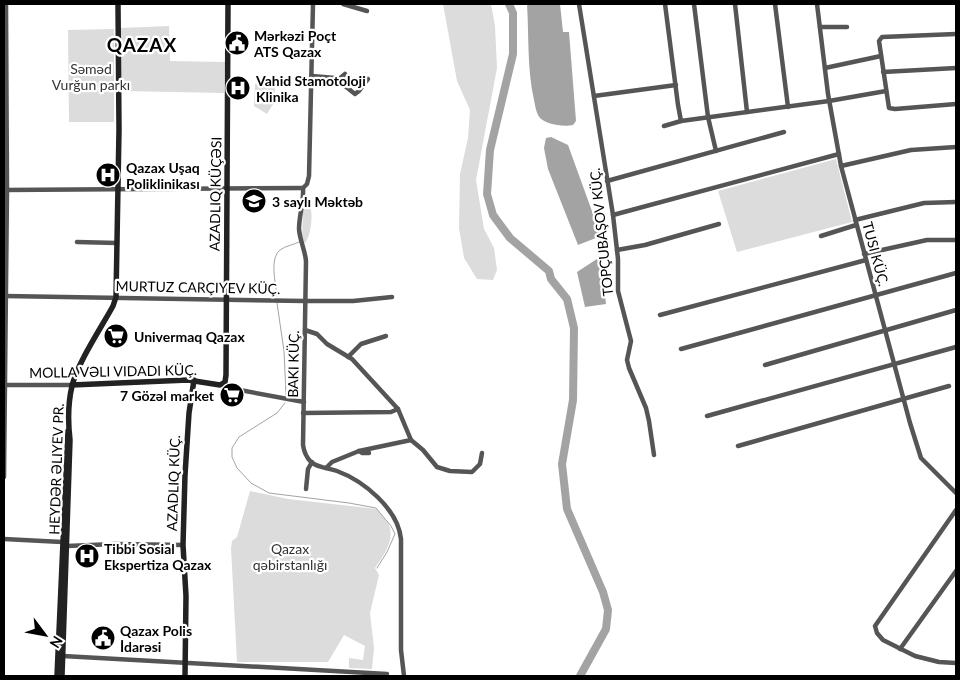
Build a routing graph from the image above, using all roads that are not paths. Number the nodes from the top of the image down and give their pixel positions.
1 (6, 4) edge
2 (118, 4) edge
3 (228, 4) edge
4 (313, 4) edge
5 (343, 4) edge
6 (579, 4) edge
7 (665, 4) edge
8 (694, 4) edge
9 (735, 4) edge
10 (775, 4) edge
11 (817, 4) edge
12 (367, 12) dead end
13 (5, 24) edge
14 (820, 27) junction
15 (847, 27) dead end
16 (956, 34) edge
17 (881, 56) junction
18 (825, 68) junction
19 (956, 68) edge
20 (883, 72) junction
21 (345, 74) dead end
22 (312, 76) junction
23 (5, 78) edge
24 (368, 79) dead end
25 (338, 80) junction
26 (676, 85) junction
27 (886, 91) junction
28 (594, 96) junction
29 (829, 101) junction
30 (956, 104) edge
31 (788, 107) junction
32 (747, 112) junction
33 (708, 117) junction
34 (681, 121) junction
35 (664, 126) dead end
36 (784, 132) dead end
37 (956, 147) edge
38 (716, 150) junction
39 (839, 154) junction
40 (842, 166) junction
41 (607, 181) junction
42 (228, 188) junction
43 (303, 188) junction
44 (118, 189) junction
45 (5, 190) edge
46 (956, 202) edge
47 (613, 215) junction
48 (856, 223) junction
49 (720, 224) dead end
50 (821, 236) dead end
51 (956, 240) edge
52 (76, 242) dead end
53 (117, 243) junction
54 (617, 250) junction
55 (864, 254) junction
56 (866, 260) junction
57 (956, 273) edge
58 (875, 295) junction
59 (5, 296) edge
60 (116, 297) junction
61 (392, 297) dead end
62 (226, 299) junction
63 (305, 301) junction
64 (956, 310) edge
65 (660, 315) dead end
66 (305, 330) junction
67 (884, 331) junction
68 (386, 336) dead end
69 (956, 347) edge
70 (681, 349) dead end
71 (348, 357) junction
72 (894, 364) junction
73 (765, 365) dead end
74 (194, 380) junction
75 (223, 384) junction
76 (72, 385) junction
77 (4, 386) edge
78 (949, 386) dead end
79 (903, 400) junction
80 (304, 402) junction
81 (398, 409) junction
82 (303, 413) junction
83 (707, 416) dead end
84 (411, 440) junction
85 (738, 446) dead end
86 (359, 451) junction
87 (370, 453) dead end
88 (482, 453) dead end
89 (654, 454) dead end
90 (312, 462) junction
91 (326, 468) junction
92 (4, 477) edge
93 (306, 489) dead end
94 (956, 493) edge
95 (956, 510) edge
96 (4, 539) edge
97 (63, 544) junction
98 (183, 545) junction
99 (956, 571) edge
100 (900, 649) junction
101 (63, 656) junction
102 (956, 663) edge
103 (184, 664) junction
104 (349, 674) edge
105 (387, 674) dead end
106 (57, 676) edge
107 (62, 676) edge
108 (185, 676) edge
109 (404, 676) edge

1 - 13 street
2 - 44 street, HEYDƏR ƏLIYEV PR.
3 - 42 street
4 - 22 street
5 - 12 street
6 - 28 street, TOPÇUBAŞOV KÜÇ.
7 - 26 street
8 - 33 street
9 - 32 street
10 - 31 street
11 - 14 street, TUSI KÜÇ.
13 - 23 street
14 - 15 street
14 - 18 street, TUSI KÜÇ.
16 - 17 street
17 - 18 street
17 - 20 street
18 - 29 street, TUSI KÜÇ.
19 - 20 street
20 - 27 street
21 - 25 street
22 - 25 street
22 - 43 street
23 - 45 street
24 - 25 street
26 - 28 street
26 - 34 street
27 - 29 street
27 - 30 street
28 - 41 street, TOPÇUBAŞOV KÜÇ.
29 - 31 street
29 - 39 street, TUSI KÜÇ.
31 - 32 street
32 - 33 street
33 - 34 street
33 - 38 street
34 - 35 street
36 - 38 street
37 - 40 street
38 - 41 street
39 - 40 street, TUSI KÜÇ.
39 - 47 street
40 - 48 street, TUSI KÜÇ.
41 - 47 street, TOPÇUBAŞOV KÜÇ.
42 - 43 street
42 - 44 street
42 - 62 street
43 - 63 street
44 - 45 street
44 - 53 street, HEYDƏR ƏLIYEV PR.
45 - 59 street
46 - 48 street
47 - 54 street, TOPÇUBAŞOV KÜÇ.
48 - 50 street
48 - 55 street, TUSI KÜÇ.
49 - 54 street
51 - 55 street
52 - 53 street
53 - 60 street, HEYDƏR ƏLIYEV PR.
54 - 89 street, TOPÇUBAŞOV KÜÇ.
55 - 56 street, TUSI KÜÇ.
56 - 58 street, TUSI KÜÇ.
56 - 65 street
57 - 58 street
58 - 67 street, TUSI KÜÇ.
58 - 70 street
59 - 60 street
59 - 77 street
60 - 62 street
60 - 76 street, HEYDƏR ƏLIYEV PR.
61 - 63 street
62 - 63 street
62 - 75 street
63 - 66 street
64 - 67 street
66 - 71 street
66 - 80 street
67 - 72 street, TUSI KÜÇ.
67 - 73 street
68 - 71 street
69 - 72 street
71 - 81 street
72 - 79 street, TUSI KÜÇ.
72 - 83 street
74 - 75 street, MOLLA VƏLI VIDADI KÜÇ.
74 - 76 street, MOLLA VƏLI VIDADI KÜÇ.
74 - 98 street
75 - 80 street
76 - 77 street, MOLLA VƏLI VIDADI KÜÇ.
76 - 97 street, HEYDƏR ƏLIYEV PR.
77 - 92 street
78 - 79 street
79 - 85 street
79 - 94 street, TUSI KÜÇ.
80 - 82 street
81 - 82 street
81 - 84 street
82 - 90 street
84 - 86 street
84 - 88 street
86 - 87 street
86 - 91 street
90 - 91 street
90 - 93 street
91 - 109 street
95 - 100 street
96 - 97 street
97 - 98 street
97 - 101 street, HEYDƏR ƏLIYEV PR.
97 - 106 street
98 - 103 street
99 - 100 street
100 - 102 street
101 - 103 street
101 - 107 street, HEYDƏR ƏLIYEV PR.
103 - 104 street
103 - 108 street
104 - 105 street

